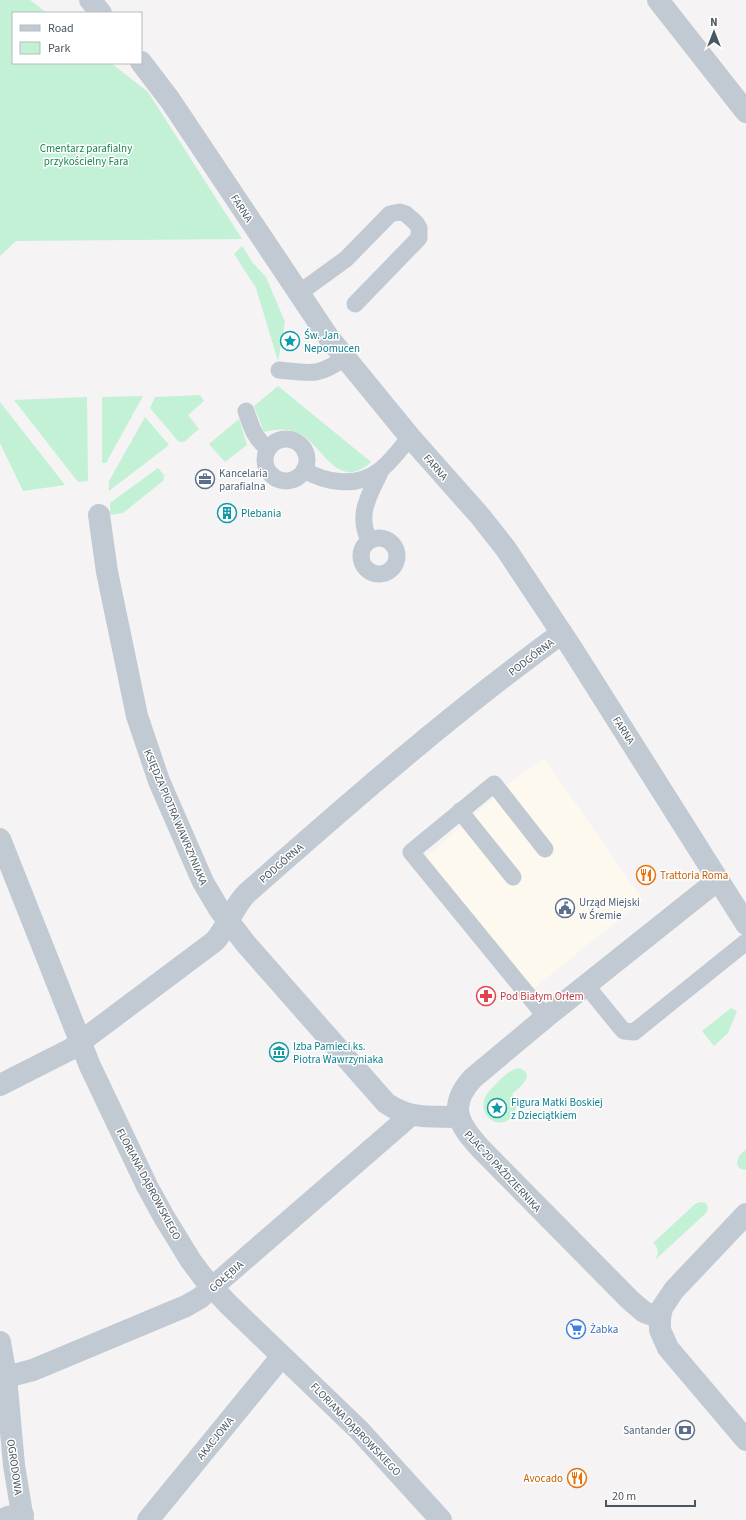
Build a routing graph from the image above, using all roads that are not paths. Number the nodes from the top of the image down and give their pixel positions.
1 (90, 0) edge
2 (658, 0) edge
3 (100, 12) edge
4 (142, 63) edge
5 (746, 112) edge
6 (299, 293) junction
7 (355, 304) dead end
8 (344, 358) junction
9 (279, 370) dead end
10 (246, 411) dead end
11 (410, 437) junction
12 (268, 448) junction
13 (304, 470) junction
14 (381, 470) junction
15 (99, 515) dead end
16 (369, 540) dead end
17 (562, 633) junction
18 (460, 811) junction
19 (0, 839) edge
20 (545, 849) dead end
21 (513, 877) dead end
22 (718, 880) junction
23 (228, 920) junction
24 (746, 924) edge
25 (746, 942) edge
26 (586, 985) junction
27 (546, 1017) junction
28 (80, 1043) junction
29 (0, 1085) edge
30 (411, 1116) junction
31 (458, 1117) junction
32 (746, 1214) edge
33 (212, 1288) junction
34 (660, 1318) junction
35 (0, 1342) edge
36 (282, 1356) junction
37 (3, 1378) edge
38 (746, 1440) edge
39 (23, 1518) edge
40 (1, 1520) edge
41 (148, 1520) edge
42 (441, 1520) edge

1 - 3 street
2 - 5 street
4 - 6 street, FARNA
6 - 7 lane
6 - 8 street, FARNA
8 - 9 lane
8 - 11 street, FARNA
10 - 12 lane
11 - 14 lane
11 - 17 street, FARNA
12 - 13 lane
12 - 13 lane
13 - 14 lane
14 - 16 lane
15 - 23 street, KSIĘDZA PIOTRA WAWRZYNIAKA
17 - 22 street, FARNA
17 - 23 street, PODGÓRNA
18 - 20 lane
18 - 21 lane
18 - 27 lane
19 - 28 street, FLORIANA DĄBROWSKIEGO
22 - 24 street
22 - 26 street
23 - 28 street, PODGÓRNA
23 - 30 street, KSIĘDZA PIOTRA WAWRZYNIAKA
25 - 26 lane
26 - 27 street
27 - 31 street
28 - 29 street, PODGÓRNA
28 - 33 street, FLORIANA DĄBROWSKIEGO
30 - 31 street, KSIĘDZA PIOTRA WAWRZYNIAKA
30 - 33 street, GOŁĘBIA
31 - 34 street, PLAC 20 PAŹDZIERNIKA
32 - 34 street
33 - 36 street, FLORIANA DĄBROWSKIEGO
33 - 37 street, GOŁĘBIA
34 - 38 street
35 - 37 street, OGRODOWA
36 - 41 street, AKACJOWA
36 - 42 street, FLORIANA DĄBROWSKIEGO
37 - 39 street, OGRODOWA
39 - 40 street

